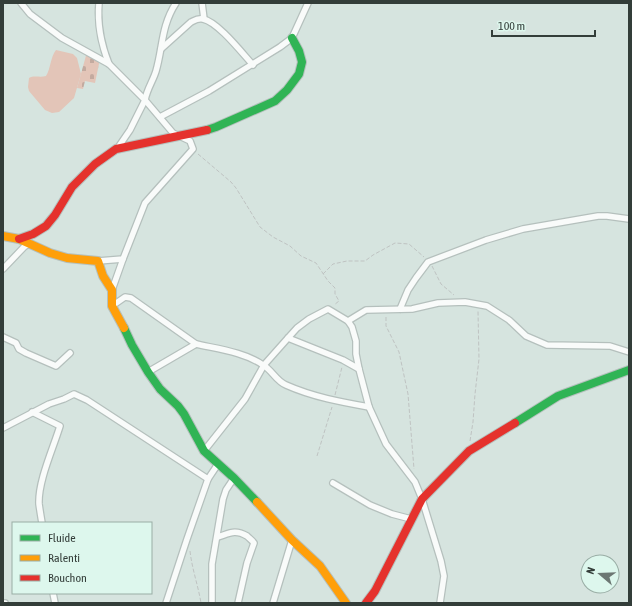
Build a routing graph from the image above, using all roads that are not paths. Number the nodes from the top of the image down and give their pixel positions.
1 (21, 3) edge
2 (98, 3) edge
3 (176, 3) edge
4 (202, 3) edge
5 (308, 3) edge
6 (204, 19) junction
7 (292, 38) junction
8 (160, 48) junction
9 (109, 64) junction
10 (253, 65) junction
11 (145, 100) junction
12 (160, 117) junction
13 (178, 136) junction
14 (116, 149) junction
15 (629, 219) edge
16 (3, 236) edge
17 (19, 239) junction
18 (31, 243) junction
19 (123, 259) junction
20 (98, 261) junction
21 (3, 269) edge
22 (112, 290) junction
23 (112, 306) junction
24 (400, 309) junction
25 (348, 321) junction
26 (3, 337) edge
27 (288, 338) junction
28 (196, 344) junction
29 (629, 352) edge
30 (70, 353) dead end
31 (264, 365) junction
32 (359, 369) junction
33 (629, 370) edge
34 (148, 372) junction
35 (369, 407) junction
36 (32, 412) junction
37 (3, 428) edge
38 (204, 451) junction
39 (218, 464) junction
40 (234, 478) junction
41 (208, 479) junction
42 (334, 483) dead end
43 (422, 499) junction
44 (411, 519) junction
45 (42, 522) edge
46 (218, 537) junction
47 (292, 540) junction
48 (166, 603) edge
49 (212, 603) edge
50 (238, 603) edge
51 (273, 603) edge
52 (346, 603) edge
53 (366, 603) edge
54 (440, 603) edge

1 - 9 street
2 - 9 street
3 - 8 street
4 - 6 street
5 - 7 street
6 - 8 street
6 - 10 street
7 - 10 street
7 - 13 street
8 - 11 street
9 - 11 street
10 - 12 street
11 - 12 street
11 - 14 street
12 - 13 street
13 - 14 street
13 - 19 street
14 - 17 street
15 - 24 street
16 - 17 street
17 - 18 street
18 - 20 street
18 - 21 street
19 - 20 street
19 - 22 street
20 - 22 street
22 - 23 street
23 - 28 street
23 - 34 street
24 - 25 street
24 - 29 street
25 - 27 street
25 - 32 street
26 - 30 street
27 - 31 street
27 - 32 street
28 - 31 street
28 - 34 street
31 - 35 street
31 - 38 street
32 - 35 street
33 - 43 street
34 - 38 street
35 - 43 street
36 - 37 street
36 - 41 street
36 - 45 street
38 - 39 street
39 - 40 street
39 - 41 street
40 - 46 street
40 - 47 street
41 - 48 street
42 - 44 street
43 - 44 street
43 - 54 street
44 - 53 street
46 - 49 street
46 - 50 street
47 - 51 street
47 - 52 street

